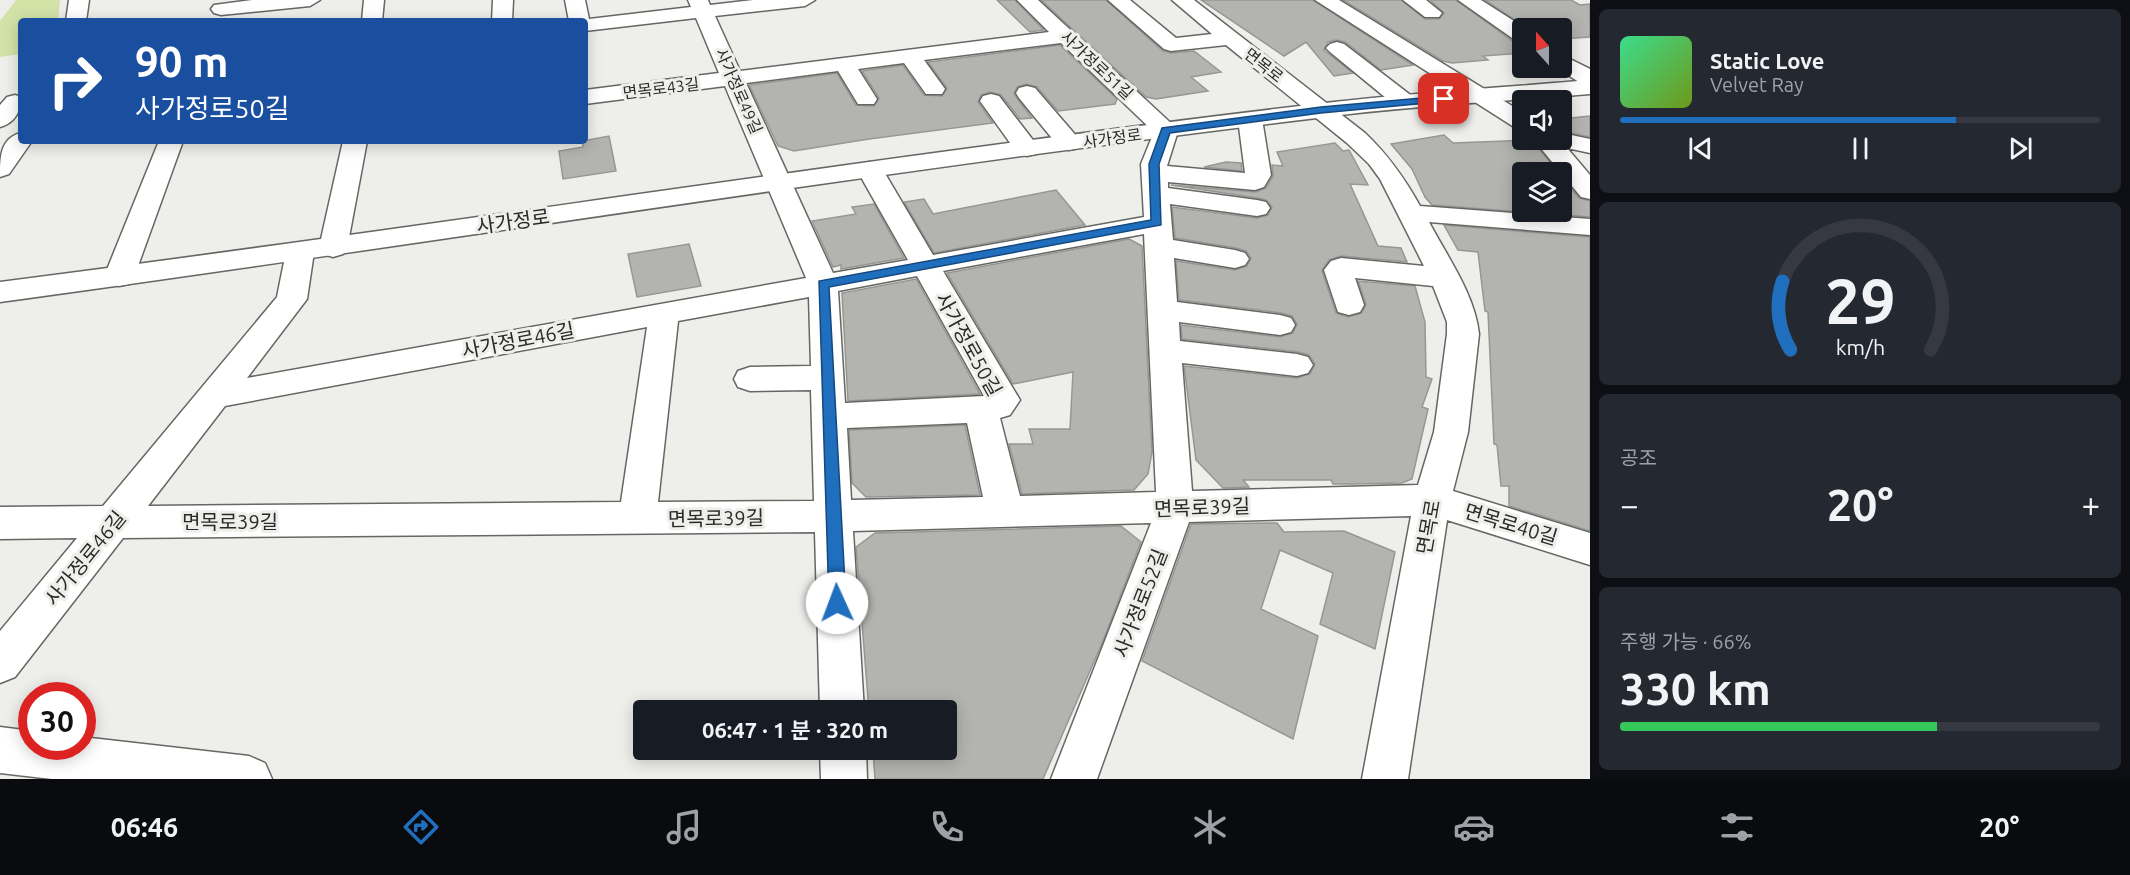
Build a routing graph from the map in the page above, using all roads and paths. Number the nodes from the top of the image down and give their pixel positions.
1 (79, 0) edge
2 (303, 0) edge
3 (374, 0) edge
4 (503, 0) edge
5 (575, 0) edge
6 (805, 0) edge
7 (1027, 0) edge
8 (1118, 0) edge
9 (1182, 0) edge
10 (1413, 0) edge
11 (1468, 0) edge
12 (701, 6) edge
13 (221, 10) edge
14 (1324, 10) edge
15 (1432, 13) dead end
16 (76, 18) edge
17 (295, 18) edge
18 (372, 18) edge
19 (502, 18) edge
20 (578, 18) edge
21 (588, 25) edge
22 (1512, 29) edge
23 (1066, 36) junction
24 (1230, 38) junction
25 (975, 48) junction
26 (1337, 48) dead end
27 (910, 57) junction
28 (845, 65) junction
29 (990, 66) dead end
30 (1572, 67) edge
31 (1590, 79) edge
32 (734, 80) junction
33 (1590, 87) edge
34 (934, 89) dead end
35 (1027, 93) dead end
36 (12, 96) edge
37 (1483, 96) junction
38 (588, 98) edge
39 (866, 99) dead end
40 (991, 102) dead end
41 (1405, 102) junction
42 (1321, 110) junction
43 (1512, 115) edge
44 (1250, 119) junction
45 (0, 120) edge
46 (1166, 130) junction
47 (1572, 142) edge
48 (1069, 143) junction
49 (18, 144) edge
50 (170, 144) edge
51 (354, 144) edge
52 (1590, 146) edge
53 (1027, 149) junction
54 (1555, 150) edge
55 (0, 169) edge
56 (870, 170) junction
57 (778, 182) junction
58 (1590, 191) edge
59 (1257, 208) dead end
60 (1157, 209) junction
61 (1411, 213) junction
62 (1590, 227) edge
63 (317, 250) junction
64 (1235, 259) dead end
65 (926, 266) junction
66 (118, 277) junction
67 (1444, 278) junction
68 (823, 284) junction
69 (0, 292) edge
70 (1349, 305) dead end
71 (1164, 310) junction
72 (664, 313) junction
73 (1280, 325) dead end
74 (1166, 350) junction
75 (1297, 365) dead end
76 (828, 378) junction
77 (750, 379) dead end
78 (214, 396) junction
79 (981, 410) junction
80 (829, 416) junction
81 (1432, 500) junction
82 (1175, 508) junction
83 (1005, 512) junction
84 (834, 516) junction
85 (637, 518) junction
86 (116, 522) junction
87 (0, 523) edge
88 (1590, 549) edge
89 (0, 663) edge
90 (842, 700) edge
91 (0, 750) edge
92 (843, 760) edge
93 (249, 779) edge
94 (844, 779) edge
95 (1074, 779) edge
96 (1385, 779) edge

1 - 16 street
2 - 13 street
2 - 17 street
3 - 18 street
4 - 19 street
5 - 20 street
6 - 12 street
7 - 23 street, 사가정로51길
8 - 24 street
9 - 24 street, 면목로
10 - 15 street
11 - 22 street
12 - 21 street
12 - 32 street, 사가정로49길
14 - 37 street
23 - 25 street, 면목로43길
23 - 46 street, 사가정로51길
24 - 42 street, 면목로
25 - 27 street, 면목로43길
25 - 29 street
26 - 41 street
27 - 28 street, 면목로43길
27 - 34 street
28 - 32 street, 면목로43길
28 - 39 street
30 - 31 street
32 - 38 street, 면목로43길
32 - 57 street, 사가정로49길
33 - 37 street, 사가정로
35 - 48 street, 사가정로
36 - 45 street
37 - 41 street, 사가정로
37 - 43 street
40 - 53 street
41 - 42 street, 사가정로
42 - 44 street, 사가정로
42 - 61 street, 면목로
44 - 46 street, 사가정로
44 - 60 street
46 - 48 street, 사가정로
46 - 60 street, 사가정로52길
47 - 52 street
48 - 53 street, 사가정로
49 - 55 street
50 - 66 street
51 - 63 street, 사가정로46길
53 - 56 street, 사가정로
54 - 58 street
56 - 57 street, 사가정로
56 - 65 street, 사가정로50길
57 - 63 street, 사가정로
57 - 68 street
59 - 60 street
60 - 64 street
60 - 65 street, 사가정로50길
60 - 71 street, 사가정로52길
61 - 62 street
61 - 67 street, 면목로
63 - 66 street, 사가정로
63 - 78 street, 사가정로46길
65 - 68 street, 사가정로50길
65 - 79 street, 사가정로50길
66 - 69 street, 사가정로
67 - 70 street
67 - 81 street, 면목로
68 - 72 street, 사가정로46길
68 - 76 street
71 - 73 street
71 - 74 street, 사가정로52길
72 - 78 street, 사가정로46길
72 - 85 street
74 - 75 street
74 - 82 street, 사가정로52길
76 - 77 street
76 - 80 street
78 - 86 street, 사가정로46길
79 - 80 street, 사가정로50길
79 - 83 street, 사가정로50길
80 - 84 street
81 - 82 street, 면목로39길
81 - 88 street, 면목로40길
81 - 96 street, 면목로
82 - 83 street, 면목로39길
82 - 95 street, 사가정로52길
83 - 84 street, 면목로39길
84 - 85 street, 면목로39길
84 - 90 street
85 - 86 street, 면목로39길
86 - 87 street, 면목로39길
86 - 89 street, 사가정로46길
91 - 93 street
92 - 94 street

